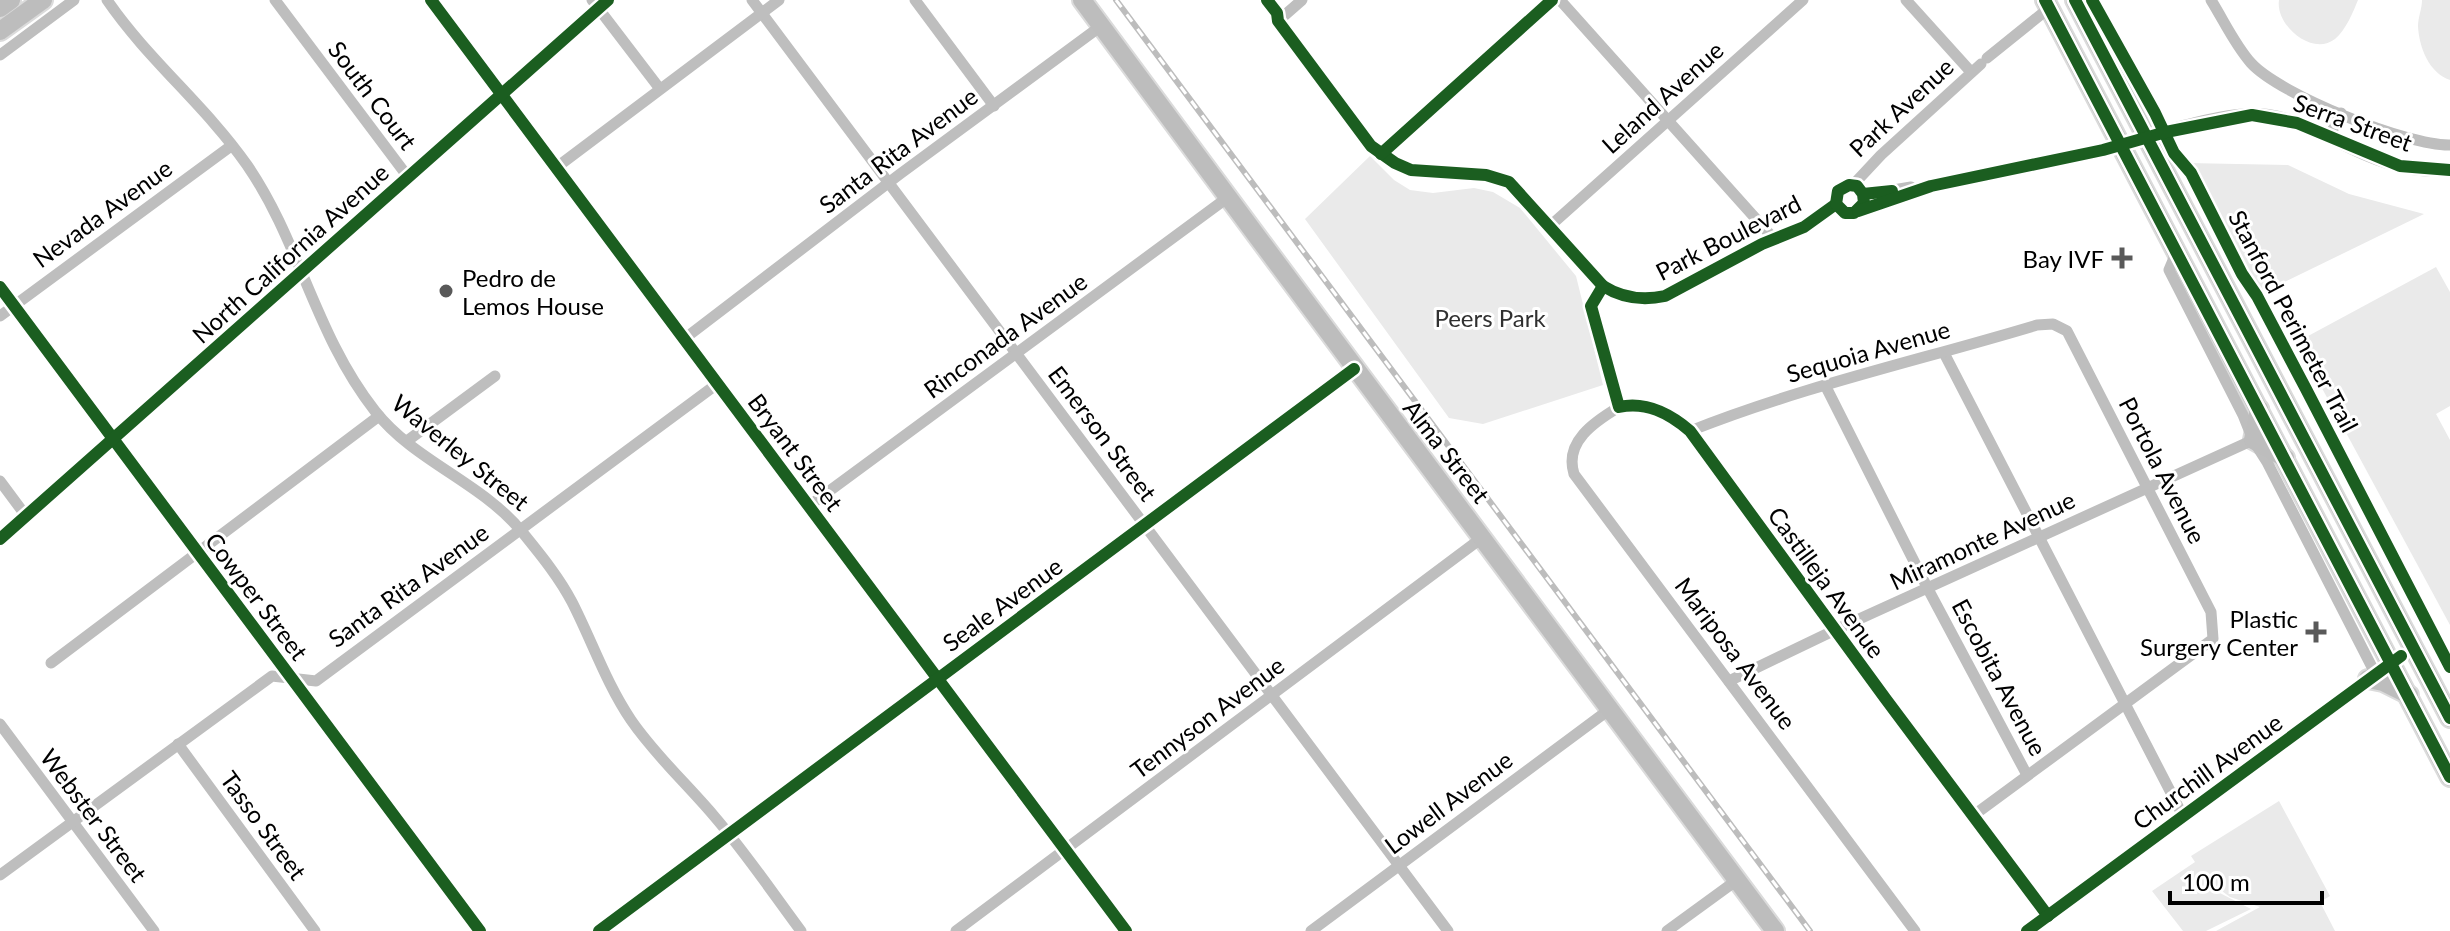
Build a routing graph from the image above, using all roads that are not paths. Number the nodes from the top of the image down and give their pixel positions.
1 (11, 0) edge
2 (43, 0) edge
3 (74, 0) edge
4 (107, 0) edge
5 (275, 0) edge
6 (431, 0) edge
7 (752, 0) edge
8 (779, 0) edge
9 (915, 0) edge
10 (1082, 0) edge
11 (1258, 0) edge
12 (1267, 0) edge
13 (1302, 0) edge
14 (1552, 0) edge
15 (1560, 0) edge
16 (1803, 0) edge
17 (1906, 0) edge
18 (2075, 0) edge
19 (2211, 0) edge
20 (600, 3) edge
21 (2047, 4) edge
22 (0, 8) edge
23 (761, 13) junction
24 (1278, 21) junction
25 (1101, 26) junction
26 (0, 31) edge
27 (0, 55) edge
28 (1979, 64) junction
29 (660, 89) junction
30 (502, 96) junction
31 (994, 106) junction
32 (2341, 113) junction
33 (1667, 121) junction
34 (2146, 137) junction
35 (2329, 137) junction
36 (2122, 144) junction
37 (2450, 145) edge
38 (231, 146) junction
39 (1381, 154) junction
40 (557, 167) junction
41 (2450, 170) edge
42 (408, 177) junction
43 (889, 183) junction
44 (1853, 185) junction
45 (1931, 186) junction
46 (1863, 194) junction
47 (1227, 198) junction
48 (1836, 204) junction
49 (1858, 211) junction
50 (1550, 226) junction
51 (1774, 239) junction
52 (2177, 251) junction
53 (301, 273) junction
54 (0, 287) edge
55 (1596, 294) dead end
56 (14, 305) junction
57 (0, 316) edge
58 (2061, 327) joint
59 (684, 339) junction
60 (1944, 353) junction
61 (1017, 354) junction
62 (1354, 369) junction
63 (495, 376) dead end
64 (717, 384) junction
65 (1825, 385) junction
66 (1619, 407) junction
67 (2259, 409) junction
68 (379, 416) junction
69 (1690, 431) junction
70 (114, 440) junction
71 (2253, 440) junction
72 (407, 441) junction
73 (2285, 458) junction
74 (0, 481) edge
75 (2148, 489) junction
76 (809, 506) junction
77 (26, 516) junction
78 (1145, 526) junction
79 (521, 530) junction
80 (1483, 537) junction
81 (2038, 537) junction
82 (0, 539) edge
83 (198, 553) junction
84 (1928, 589) junction
85 (1835, 630) junction
86 (2414, 648) junction
87 (2391, 662) junction
88 (51, 663) dead end
89 (2371, 676) junction
90 (291, 678) junction
91 (937, 679) junction
92 (1729, 681) junction
93 (2409, 695) junction
94 (1272, 696) junction
95 (2124, 704) junction
96 (1610, 709) junction
97 (2450, 718) edge
98 (0, 724) edge
99 (178, 744) junction
100 (2027, 775) junction
101 (2450, 777) edge
102 (1974, 815) junction
103 (2183, 816) junction
104 (73, 823) junction
105 (729, 834) junction
106 (1065, 850) junction
107 (1399, 866) junction
108 (0, 875) edge
109 (1737, 880) junction
110 (2048, 916) junction
111 (154, 931) edge
112 (315, 931) edge
113 (480, 931) edge
114 (599, 931) edge
115 (801, 931) edge
116 (956, 931) edge
117 (1126, 931) edge
118 (1311, 931) edge
119 (1448, 931) edge
120 (1667, 931) edge
121 (1775, 931) edge
122 (1915, 931) edge
123 (2027, 931) edge

1 - 22 main road
2 - 26 main road
3 - 27 street
4 - 38 street, Waverley Street
5 - 42 street, South Court
6 - 30 street, Bryant Street
7 - 23 street, Emerson Street
8 - 23 street
9 - 31 street
10 - 25 main road, Alma Street
11 - 24 street, Park Boulevard
12 - 24 street, Park Boulevard
13 - 24 street
14 - 39 street
15 - 33 street
16 - 33 street, Leland Avenue
17 - 28 street
18 - 34 main road
19 - 32 street
20 - 29 street
20 - 30 street, North California Avenue
21 - 28 street, Park Avenue
21 - 36 main road
23 - 29 street
23 - 43 street, Emerson Street
24 - 39 street, Park Boulevard
25 - 31 street, Santa Rita Avenue
25 - 47 main road, Alma Street
28 - 44 street, Park Avenue
29 - 40 street
30 - 40 street, Bryant Street
30 - 42 street, North California Avenue
31 - 43 street, Santa Rita Avenue
32 - 35 street
32 - 37 street
33 - 50 street, Leland Avenue
33 - 51 street
34 - 35 street, Serra Street
34 - 36 street
34 - 86 main road
35 - 41 street, Serra Street
36 - 45 street
36 - 52 main road
38 - 53 street, Waverley Street
38 - 56 street, Nevada Avenue
39 - 50 street, Park Boulevard
40 - 59 street, Bryant Street
42 - 53 street, North California Avenue
43 - 59 street, Santa Rita Avenue
43 - 61 street, Emerson Street
44 - 46 street
44 - 48 street, Park Boulevard
45 - 46 street
45 - 49 street
46 - 49 street
47 - 61 street, Rinconada Avenue
47 - 62 main road, Alma Street
48 - 49 street, Park Boulevard
48 - 51 street, Park Boulevard
50 - 51 street, Park Boulevard
52 - 67 main road
52 - 71 street
53 - 68 street, Waverley Street
53 - 70 street, North California Avenue
54 - 56 street, Cowper Street
55 - 66 street
56 - 57 street, Nevada Avenue
56 - 70 street, Cowper Street
58 - 60 street, Sequoia Avenue
58 - 75 street, Portola Avenue
59 - 64 street, Bryant Street
60 - 65 street, Sequoia Avenue
60 - 81 street
61 - 76 street, Rinconada Avenue
61 - 78 street, Emerson Street
62 - 78 street, Seale Avenue
62 - 80 main road, Alma Street
63 - 72 street
64 - 76 street, Bryant Street
64 - 79 street, Santa Rita Avenue
65 - 69 street, Sequoia Avenue
65 - 84 street, Escobita Avenue
66 - 69 street, Castilleja Avenue
66 - 92 street, Mariposa Avenue
67 - 71 main road
67 - 73 main road
68 - 72 street, Waverley Street
68 - 83 street
69 - 85 street, Castilleja Avenue
70 - 77 street, North California Avenue
70 - 83 street, Cowper Street
71 - 73 main road
71 - 75 street, Miramonte Avenue
71 - 89 street
72 - 79 street, Waverley Street
73 - 87 main road
74 - 77 street
75 - 81 street, Miramonte Avenue
75 - 95 street, Portola Avenue
76 - 91 street, Bryant Street
77 - 82 street, North California Avenue
78 - 91 street, Seale Avenue
78 - 94 street, Emerson Street
79 - 90 street, Santa Rita Avenue
79 - 105 street, Waverley Street
80 - 94 street, Tennyson Avenue
80 - 96 main road, Alma Street
81 - 84 street, Miramonte Avenue
81 - 95 street
83 - 88 street
83 - 90 street, Cowper Street
84 - 85 street, Miramonte Avenue
84 - 100 street, Escobita Avenue
85 - 92 street, Miramonte Avenue
85 - 102 street, Castilleja Avenue
86 - 87 street, Churchill Avenue
86 - 97 main road
87 - 89 street, Churchill Avenue
87 - 93 main road
89 - 93 main road
89 - 103 street, Churchill Avenue
90 - 99 street, Santa Rita Avenue
90 - 113 street, Cowper Street
91 - 105 street, Seale Avenue
91 - 106 street, Bryant Street
92 - 122 street, Mariposa Avenue
93 - 101 main road
94 - 106 street, Tennyson Avenue
94 - 107 street, Emerson Street
95 - 100 street
95 - 103 street
96 - 107 street, Lowell Avenue
96 - 109 main road, Alma Street
98 - 104 street, Webster Street
99 - 104 street, Santa Rita Avenue
99 - 112 street, Tasso Street
100 - 102 street
102 - 110 street, Castilleja Avenue
103 - 110 street, Churchill Avenue
104 - 108 street, Santa Rita Avenue
104 - 111 street, Webster Street
105 - 114 street, Seale Avenue
105 - 115 street, Waverley Street
106 - 116 street, Tennyson Avenue
106 - 117 street, Bryant Street
107 - 118 street, Lowell Avenue
107 - 119 street, Emerson Street
109 - 120 street
109 - 121 main road, Alma Street
110 - 123 street, Churchill Avenue

